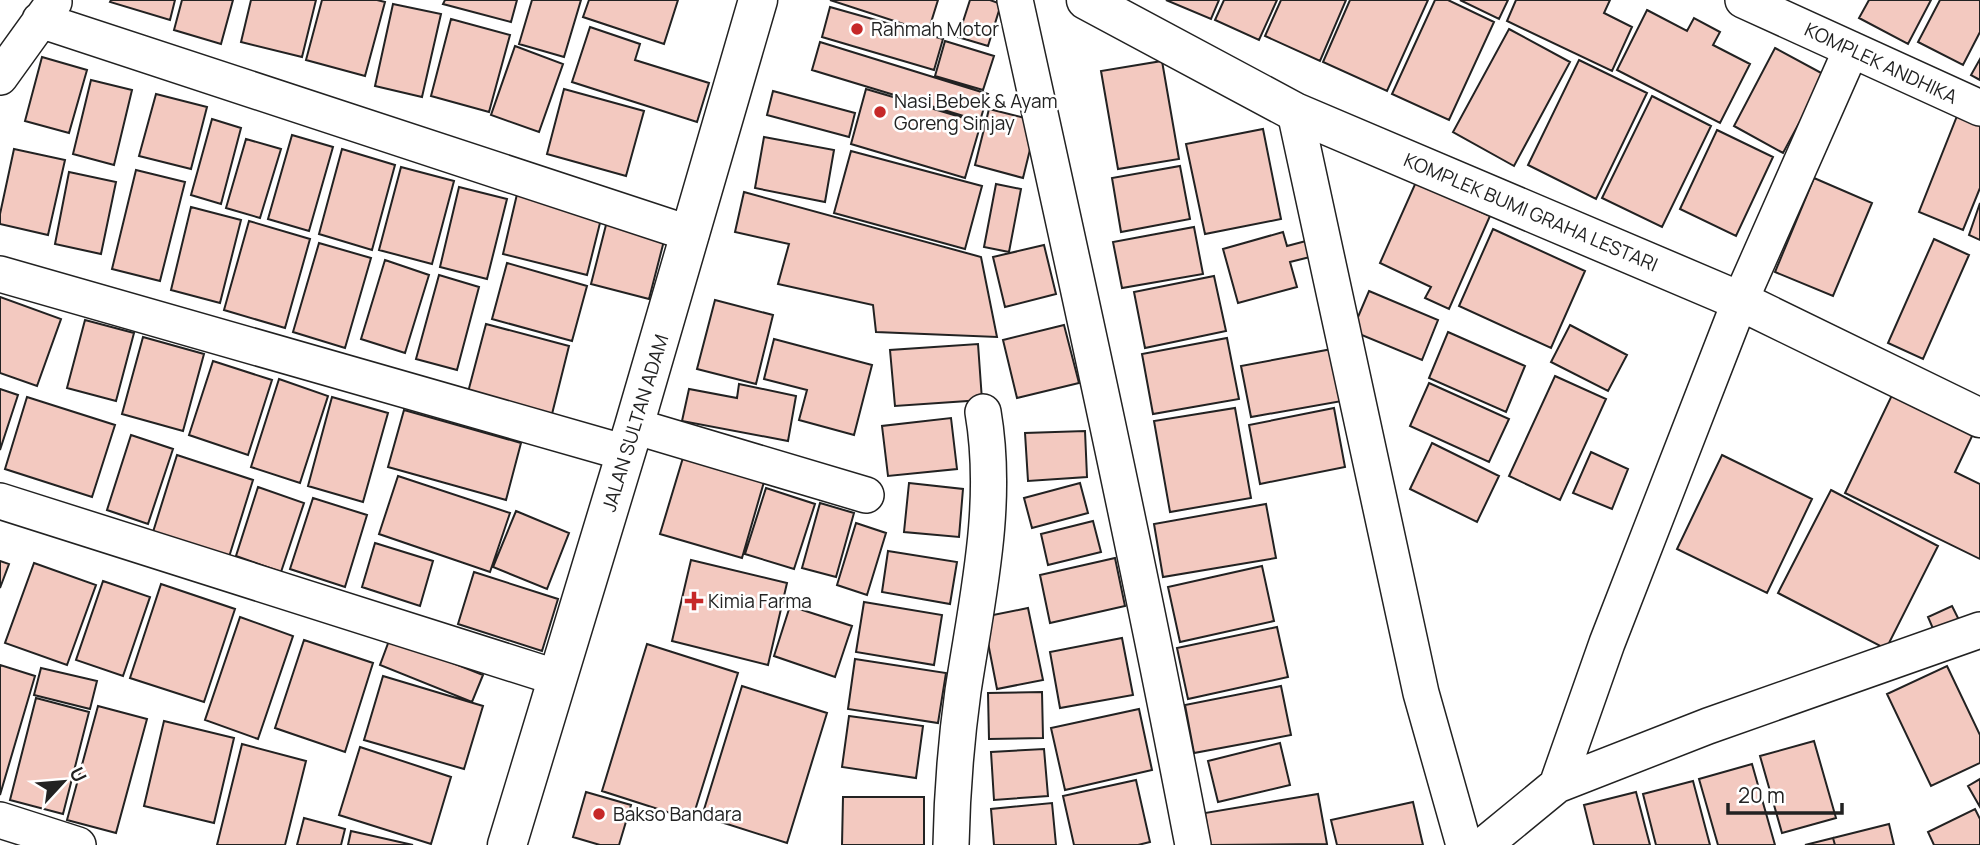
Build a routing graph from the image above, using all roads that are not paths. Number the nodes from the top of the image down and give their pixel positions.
1 (758, 0) edge
2 (1015, 0) edge
3 (1086, 0) edge
4 (1743, 0) edge
5 (48, 10) edge
6 (1851, 50) junction
7 (0, 77) edge
8 (1980, 108) edge
9 (1295, 112) junction
10 (691, 233) junction
11 (0, 274) edge
12 (1740, 301) junction
13 (983, 412) dead end
14 (1980, 418) edge
15 (630, 440) junction
16 (866, 495) dead end
17 (0, 501) edge
18 (1980, 630) edge
19 (558, 678) junction
20 (1557, 785) junction
21 (0, 820) edge
22 (78, 845) edge
23 (507, 845) edge
24 (951, 845) edge
25 (1193, 845) edge
26 (1464, 845) edge
27 (1484, 845) edge

1 - 10 street, JALAN SULTAN ADAM
2 - 25 street
3 - 9 street, KOMPLEK BUMI GRAHA LESTARI
4 - 6 street, KOMPLEK ANDHIKA
5 - 7 street
5 - 10 street
6 - 8 street, KOMPLEK ANDHIKA
6 - 12 street
9 - 12 street, KOMPLEK BUMI GRAHA LESTARI
9 - 26 street
10 - 15 street, JALAN SULTAN ADAM
11 - 15 street
12 - 14 street, KOMPLEK BUMI GRAHA LESTARI
12 - 20 street
13 - 24 street
15 - 16 street
15 - 19 street, JALAN SULTAN ADAM
17 - 19 street
18 - 20 street
19 - 23 street, JALAN SULTAN ADAM
20 - 27 street
21 - 22 street

